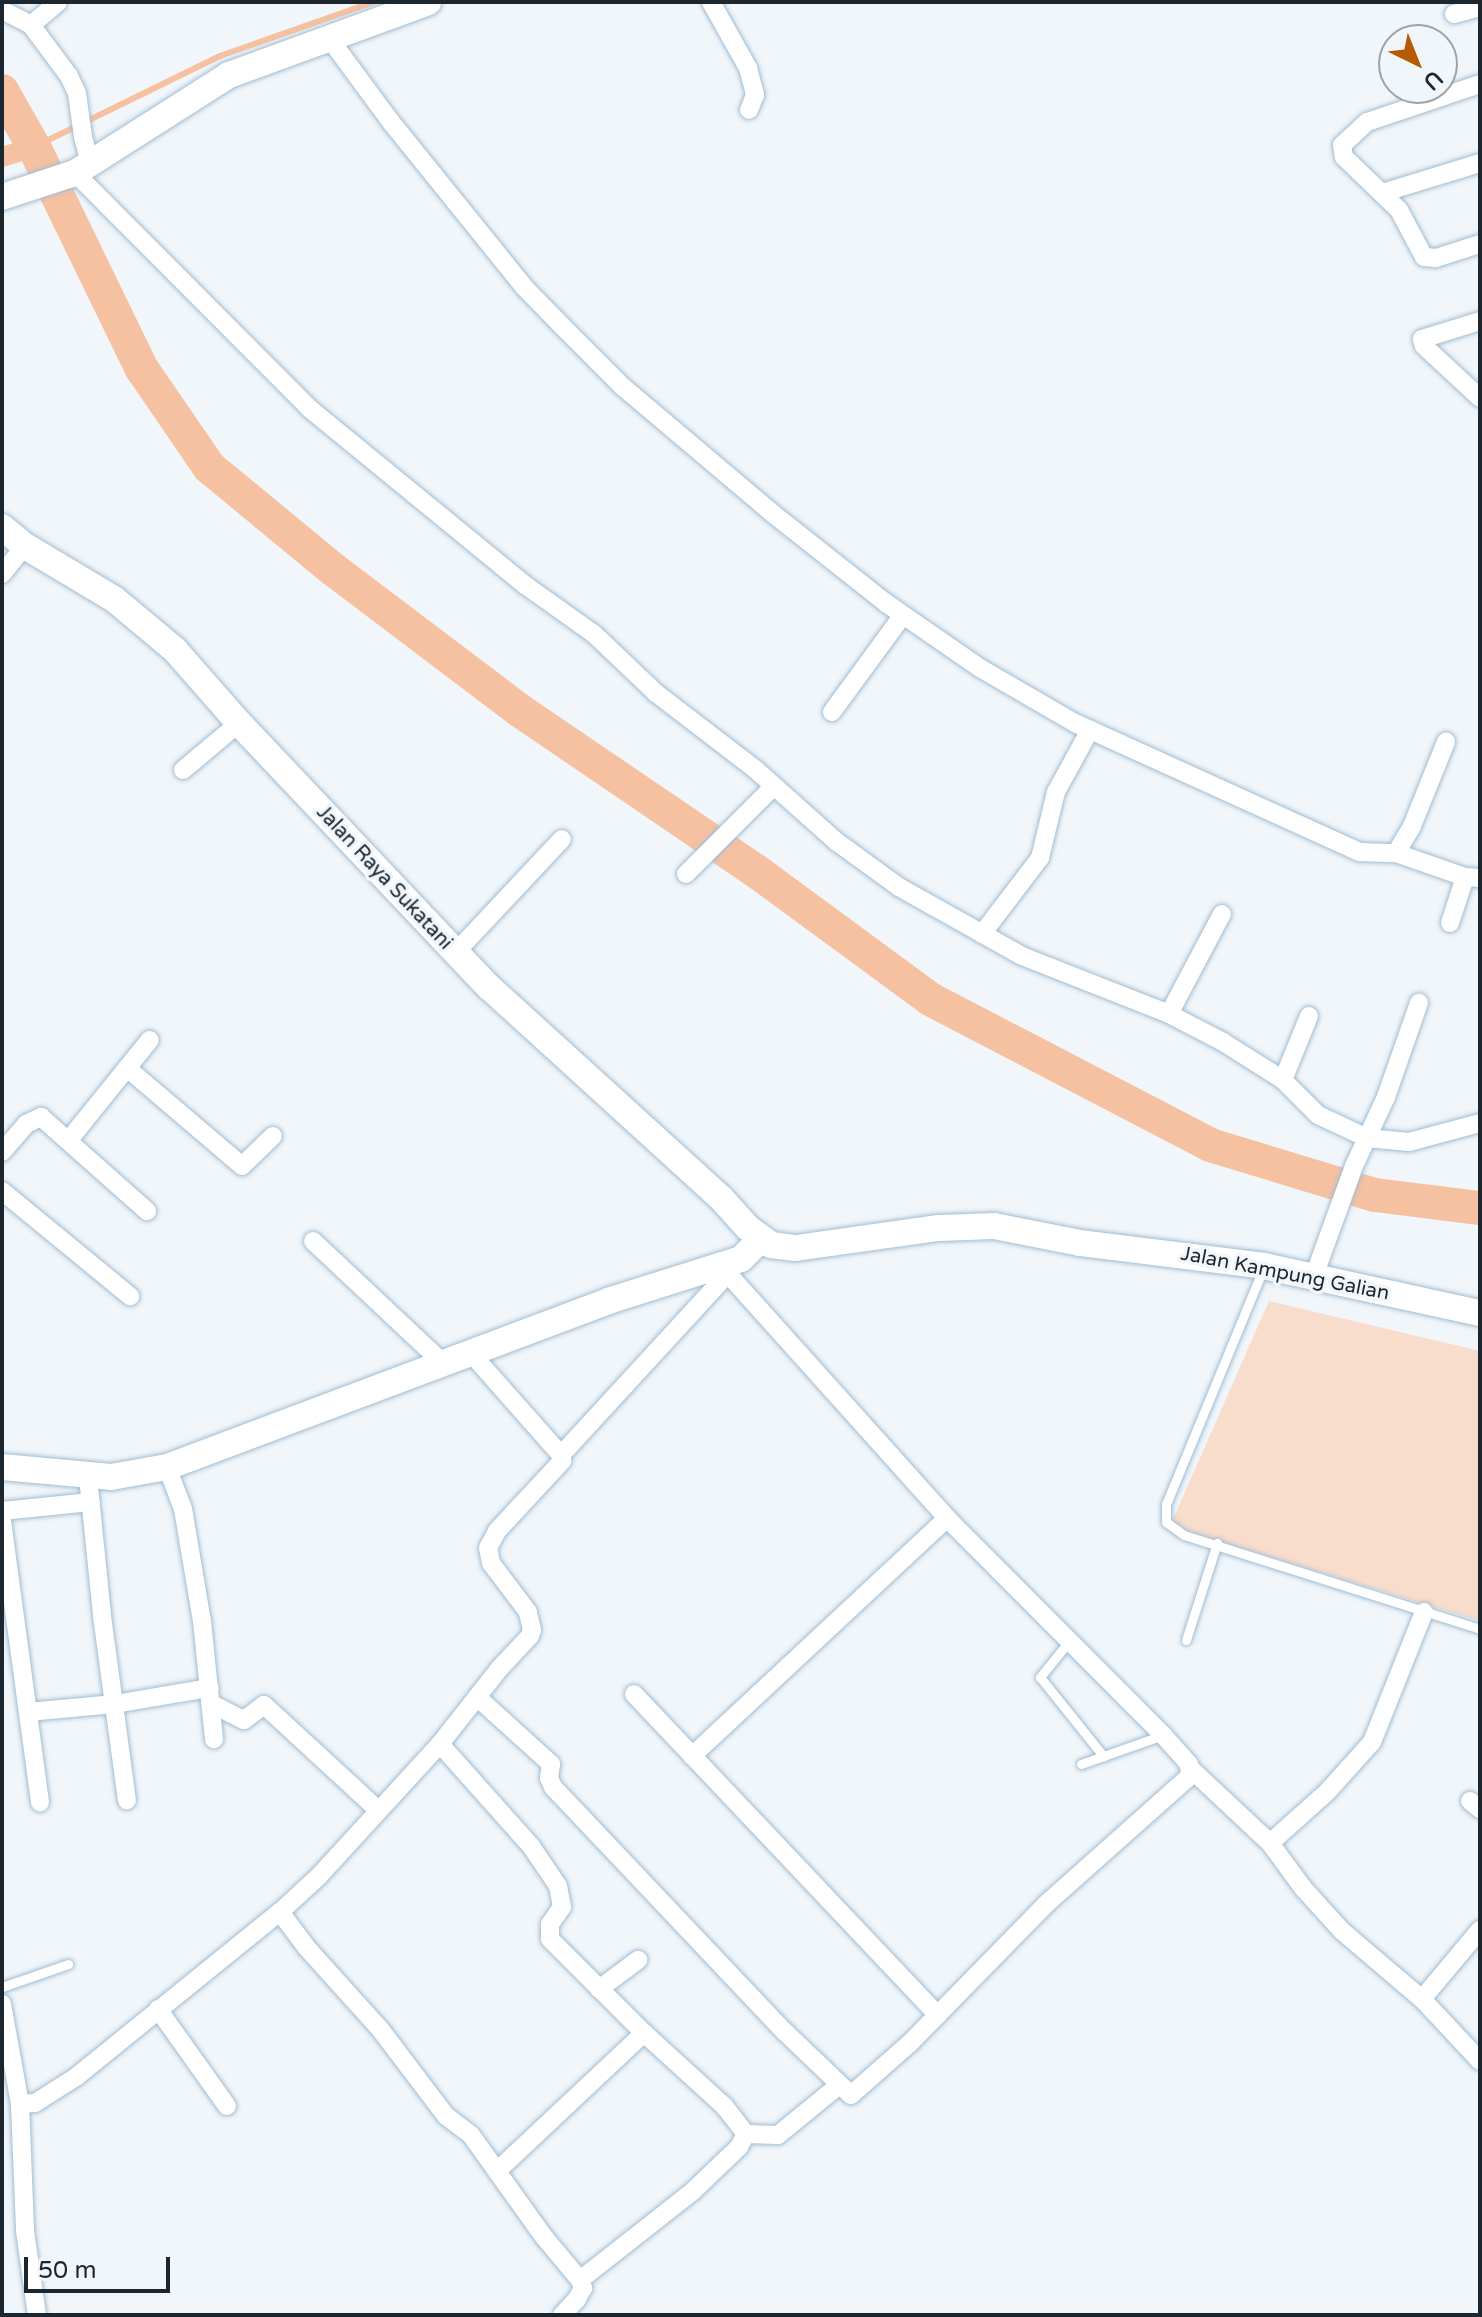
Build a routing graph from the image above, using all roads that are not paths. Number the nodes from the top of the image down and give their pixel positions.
1 (58, 2) edge
2 (428, 2) edge
3 (711, 2) edge
4 (1480, 7) edge
5 (2, 10) edge
6 (1454, 14) dead end
7 (31, 25) junction
8 (329, 38) junction
9 (1480, 84) edge
10 (749, 110) dead end
11 (1480, 163) edge
12 (75, 171) junction
13 (1382, 193) junction
14 (14, 194) edge
15 (1480, 244) edge
16 (1480, 321) edge
17 (1480, 398) edge
18 (2, 527) edge
19 (25, 546) junction
20 (2, 574) edge
21 (903, 615) junction
22 (832, 712) dead end
23 (239, 723) junction
24 (1090, 730) junction
25 (1446, 742) dead end
26 (183, 770) dead end
27 (774, 786) junction
28 (562, 839) dead end
29 (1396, 853) junction
30 (686, 874) dead end
31 (1473, 878) edge
32 (1222, 914) dead end
33 (1450, 923) dead end
34 (982, 934) junction
35 (455, 953) junction
36 (1419, 1003) dead end
37 (1169, 1014) junction
38 (1309, 1016) dead end
39 (150, 1040) dead end
40 (127, 1068) junction
41 (1283, 1080) junction
42 (1480, 1123) edge
43 (273, 1136) dead end
44 (1367, 1138) junction
45 (68, 1141) junction
46 (2, 1152) edge
47 (2, 1191) edge
48 (147, 1211) dead end
49 (761, 1239) junction
50 (313, 1241) dead end
51 (735, 1266) junction
52 (1264, 1266) junction
53 (1314, 1276) junction
54 (130, 1296) dead end
55 (1480, 1313) edge
56 (470, 1352) junction
57 (442, 1362) junction
58 (561, 1455) junction
59 (2, 1467) edge
60 (167, 1467) junction
61 (90, 1489) junction
62 (2, 1511) edge
63 (947, 1518) junction
64 (2, 1521) edge
65 (1217, 1543) junction
66 (1424, 1612) junction
67 (1480, 1629) edge
68 (1070, 1640) junction
69 (1186, 1640) dead end
70 (634, 1694) dead end
71 (210, 1695) junction
72 (477, 1697) junction
73 (115, 1704) junction
74 (28, 1712) junction
75 (1163, 1735) junction
76 (214, 1739) dead end
77 (440, 1744) junction
78 (692, 1756) junction
79 (1104, 1757) junction
80 (1081, 1764) dead end
81 (1192, 1770) junction
82 (127, 1800) dead end
83 (40, 1802) dead end
84 (378, 1810) junction
85 (1270, 1843) junction
86 (280, 1912) junction
87 (1480, 1930) edge
88 (638, 1960) dead end
89 (68, 1964) dead end
90 (2, 1987) edge
91 (599, 1989) junction
92 (1422, 1999) junction
93 (2, 2004) edge
94 (158, 2009) junction
95 (938, 2015) junction
96 (3, 2028) edge
97 (644, 2033) junction
98 (1480, 2061) edge
99 (838, 2086) junction
100 (20, 2104) junction
101 (227, 2106) dead end
102 (746, 2134) junction
103 (498, 2170) junction
104 (580, 2280) junction
105 (37, 2315) edge
106 (562, 2315) edge

1 - 7 street
2 - 8 main road
3 - 10 street
4 - 6 street
5 - 7 street
7 - 12 street
8 - 12 main road
8 - 21 street
9 - 13 street
11 - 13 street
12 - 14 main road
12 - 27 street
13 - 15 street
16 - 17 street
18 - 19 main road, Jalan Raya Sukatani
19 - 20 street
19 - 23 main road, Jalan Raya Sukatani
21 - 22 street
21 - 24 street
23 - 26 street
23 - 35 main road, Jalan Raya Sukatani
24 - 29 street
24 - 34 street
25 - 29 street
27 - 30 street
27 - 34 street
28 - 35 street
29 - 31 street
31 - 33 street
32 - 37 street
34 - 37 street
35 - 49 main road, Jalan Raya Sukatani
36 - 44 street
37 - 41 street
38 - 41 street
39 - 40 street
40 - 43 street
40 - 45 street
41 - 44 street
42 - 44 street
44 - 53 street
45 - 46 street
45 - 48 street
47 - 54 street
49 - 51 main road
49 - 52 main road, Jalan Kampung Galian
50 - 57 street
51 - 56 main road
51 - 58 street
51 - 63 street
52 - 53 main road, Jalan Kampung Galian
52 - 65 lane
53 - 55 main road, Jalan Kampung Galian
56 - 57 main road
56 - 58 street
57 - 60 main road
58 - 72 street
59 - 61 main road
60 - 61 main road
60 - 71 street
61 - 62 street
61 - 73 street
63 - 68 street
63 - 78 street
64 - 74 street
65 - 66 lane
65 - 69 lane
66 - 67 lane
66 - 85 street
68 - 75 street
68 - 79 lane
70 - 78 street
71 - 73 street
71 - 76 street
71 - 84 street
72 - 77 street
72 - 99 street
73 - 74 street
73 - 82 street
74 - 83 street
75 - 79 lane
75 - 81 street
77 - 84 street
77 - 91 street
78 - 95 street
79 - 80 lane
81 - 85 street
81 - 95 street
84 - 86 street
85 - 92 street
86 - 94 street
86 - 103 street
87 - 92 street
88 - 91 street
89 - 90 lane
91 - 97 street
92 - 98 street
93 - 96 street
94 - 100 street
94 - 101 street
95 - 99 street
96 - 100 street
97 - 102 street
97 - 103 street
99 - 102 street
100 - 105 street
102 - 104 street
103 - 104 street
104 - 106 street

